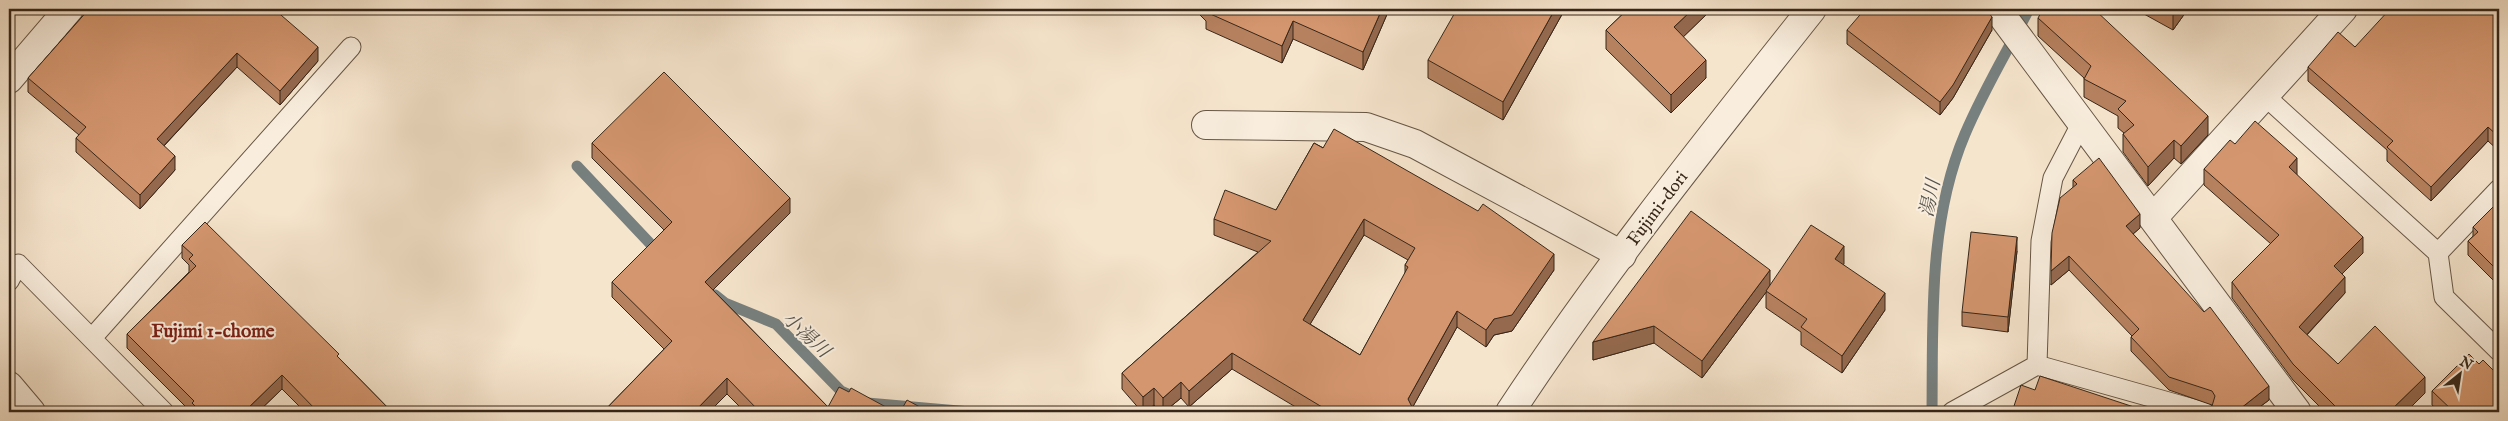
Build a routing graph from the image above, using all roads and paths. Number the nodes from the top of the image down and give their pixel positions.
1 (69, 9) edge
2 (1812, 9) edge
3 (2343, 9) edge
4 (2001, 14) edge
5 (351, 47) dead end
6 (9, 80) edge
7 (2265, 96) junction
8 (2081, 124) junction
9 (1206, 126) dead end
10 (2499, 189) edge
11 (2152, 218) junction
12 (2438, 253) junction
13 (1622, 254) junction
14 (13, 259) edge
15 (9, 281) edge
16 (92, 338) junction
17 (2499, 351) edge
18 (2037, 365) junction
19 (9, 386) edge
20 (2139, 393) junction
21 (31, 412) edge
22 (164, 412) edge
23 (1510, 412) edge
24 (1952, 412) edge
25 (2133, 412) edge
26 (2204, 412) edge
27 (2297, 412) edge

1 - 6 street
2 - 13 street, Fujimi-dori
3 - 7 street
4 - 8 street
5 - 16 lane
7 - 11 street
7 - 12 lane
8 - 11 street
8 - 18 lane
9 - 13 street
10 - 12 lane
11 - 27 street
12 - 17 lane
13 - 23 street, Fujimi-dori
14 - 15 lane
14 - 16 lane
16 - 22 lane
18 - 20 lane
18 - 24 lane
19 - 21 street
20 - 25 lane
20 - 26 lane

